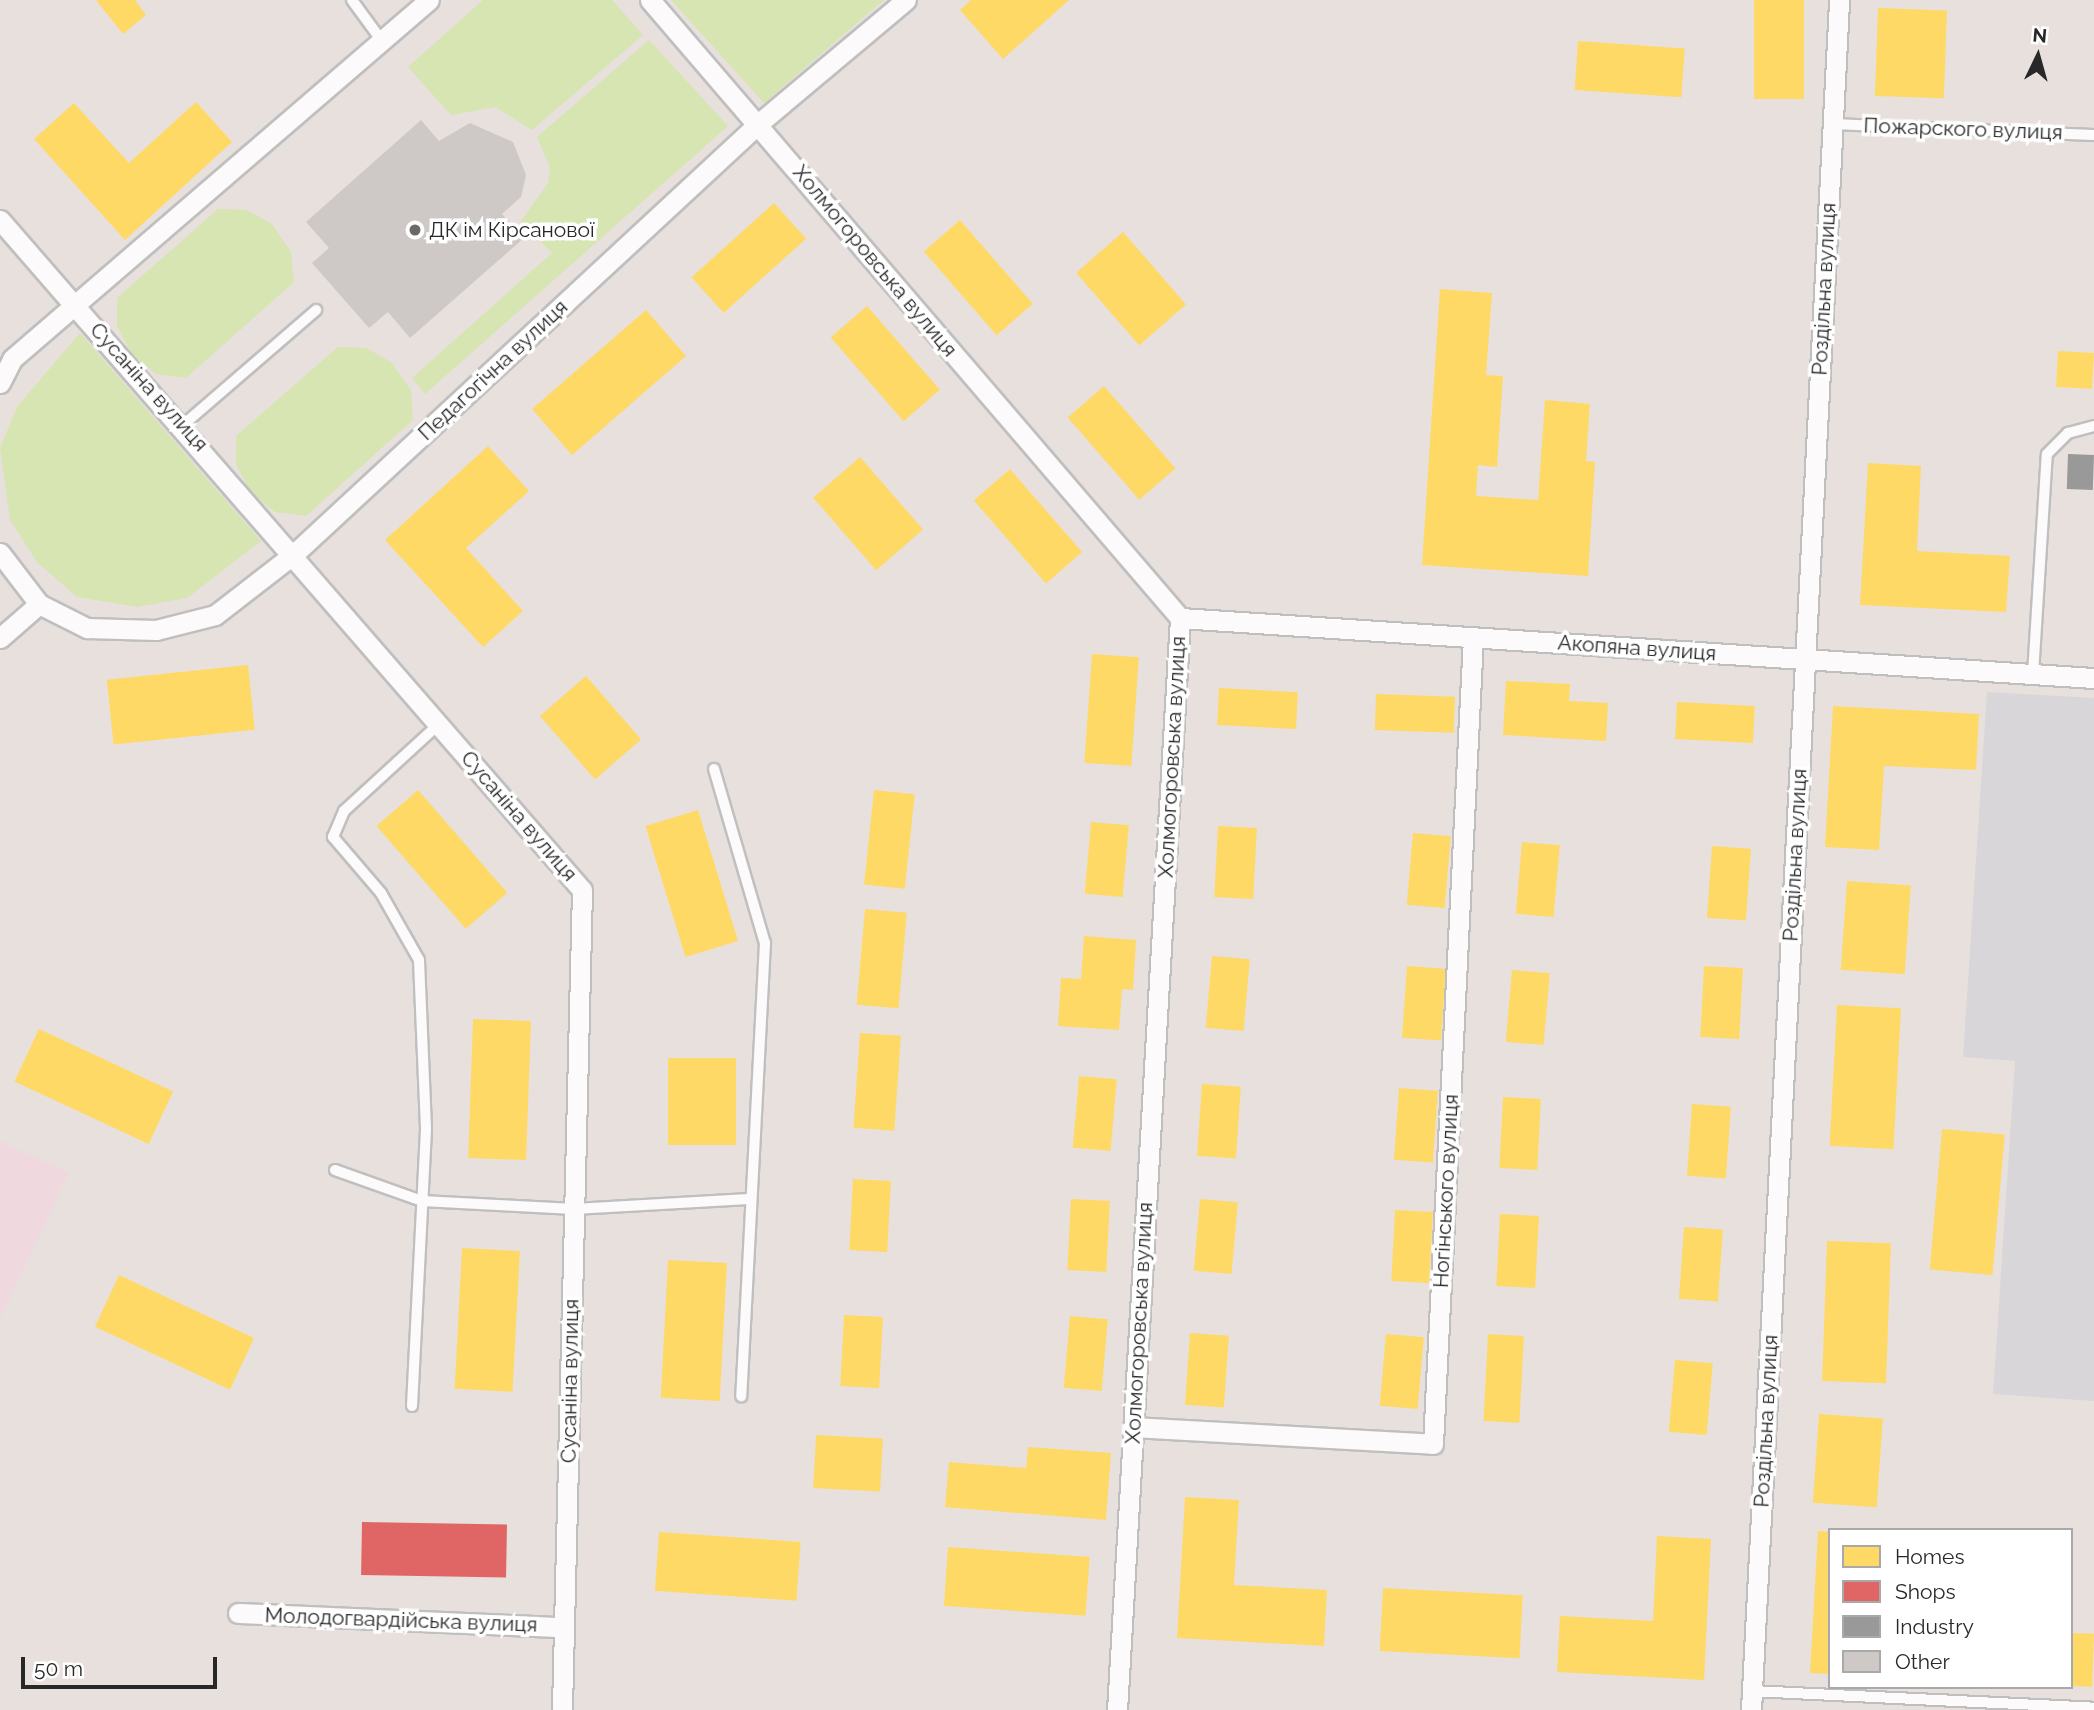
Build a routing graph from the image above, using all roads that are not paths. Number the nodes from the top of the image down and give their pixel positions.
1 (352, 0) edge
2 (429, 0) edge
3 (650, 0) edge
4 (906, 0) edge
5 (1839, 0) edge
6 (382, 41) junction
7 (758, 124) junction
8 (1832, 124) junction
9 (2094, 135) edge
10 (0, 219) edge
11 (76, 306) junction
12 (316, 310) dead end
13 (0, 383) edge
14 (183, 425) junction
15 (2094, 425) edge
16 (294, 554) junction
17 (2, 564) edge
18 (38, 604) junction
19 (1180, 618) junction
20 (0, 638) edge
21 (1473, 638) junction
22 (1805, 659) junction
23 (2033, 674) junction
24 (2094, 678) edge
25 (439, 724) junction
26 (714, 769) dead end
27 (335, 1170) dead end
28 (749, 1199) junction
29 (422, 1201) junction
30 (574, 1209) junction
31 (741, 1396) dead end
32 (412, 1406) dead end
33 (1133, 1427) junction
34 (238, 1613) dead end
35 (564, 1627) junction
36 (1751, 1700) edge
37 (2094, 1708) edge
38 (562, 1710) edge
39 (1117, 1710) edge

1 - 6 lane
2 - 6 street
3 - 7 street, Холмогоровська вулиця
4 - 7 street, Педагогічна вулиця
5 - 8 street, Роздільна вулиця
6 - 11 street
7 - 16 street, Педагогічна вулиця
7 - 19 street, Холмогоровська вулиця
8 - 9 lane, Пожарского вулиця
8 - 22 street, Роздільна вулиця
10 - 11 street, Сусаніна вулиця
11 - 13 street
11 - 14 street, Сусаніна вулиця
12 - 14 lane
14 - 16 street, Сусаніна вулиця
15 - 23 lane
16 - 18 street, Педагогічна вулиця
16 - 25 street, Сусаніна вулиця
17 - 18 street, Педагогічна вулиця
18 - 20 street
19 - 21 street, Акопяна вулиця
19 - 33 street, Холмогоровська вулиця
21 - 22 street, Акопяна вулиця
21 - 33 street, Ногінського вулиця
22 - 23 street, Акопяна вулиця
22 - 36 street, Роздільна вулиця
23 - 24 street, Акопяна вулиця
25 - 29 lane
25 - 30 street, Сусаніна вулиця
26 - 28 lane
27 - 29 lane
28 - 30 lane
28 - 31 lane
29 - 30 lane
29 - 32 lane
30 - 35 street, Сусаніна вулиця
33 - 39 street, Холмогоровська вулиця
34 - 35 street, Молодогвардійська вулиця
35 - 38 street, Сусаніна вулиця
36 - 37 lane

